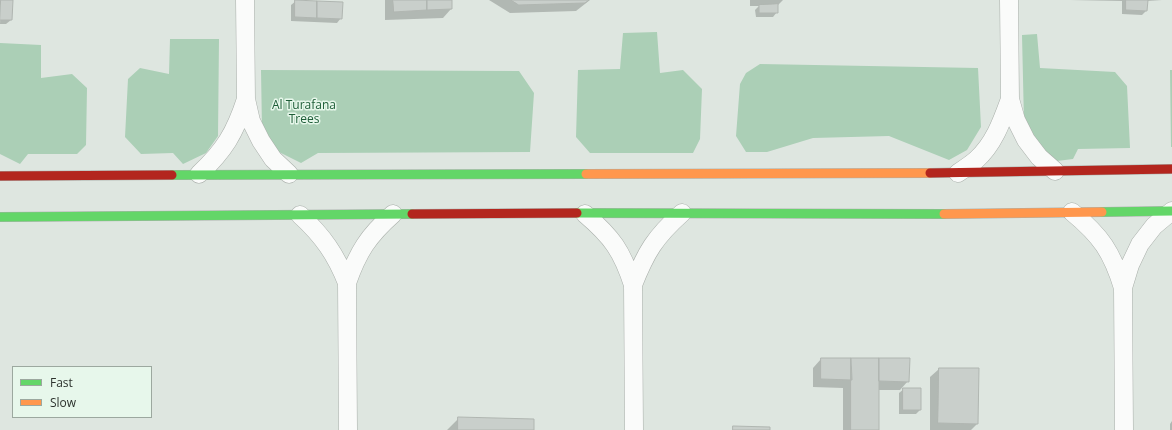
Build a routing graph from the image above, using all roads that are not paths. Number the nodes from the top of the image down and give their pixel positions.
1 (245, 0) edge
2 (1009, 0) edge
3 (1010, 99) junction
4 (246, 100) junction
5 (1172, 169) edge
6 (1055, 171) junction
7 (958, 173) junction
8 (199, 174) junction
9 (289, 174) junction
10 (2, 175) edge
11 (1172, 211) edge
12 (1072, 212) junction
13 (682, 213) junction
14 (393, 214) junction
15 (585, 214) junction
16 (300, 215) junction
17 (0, 217) edge
18 (347, 283) junction
19 (633, 285) junction
20 (1123, 288) junction
21 (348, 430) edge
22 (634, 430) edge
23 (1124, 430) edge

1 - 4 street
2 - 3 street
3 - 6 street
3 - 7 street
4 - 8 street
4 - 9 street
5 - 6 main road
6 - 7 main road
7 - 9 main road
8 - 9 main road
8 - 10 main road
11 - 12 main road
11 - 20 street
12 - 13 main road
12 - 20 street
13 - 15 main road
13 - 19 street
14 - 15 main road
14 - 16 main road
14 - 18 street
15 - 19 street
16 - 17 main road
16 - 18 street
18 - 21 street
19 - 22 street
20 - 23 street

